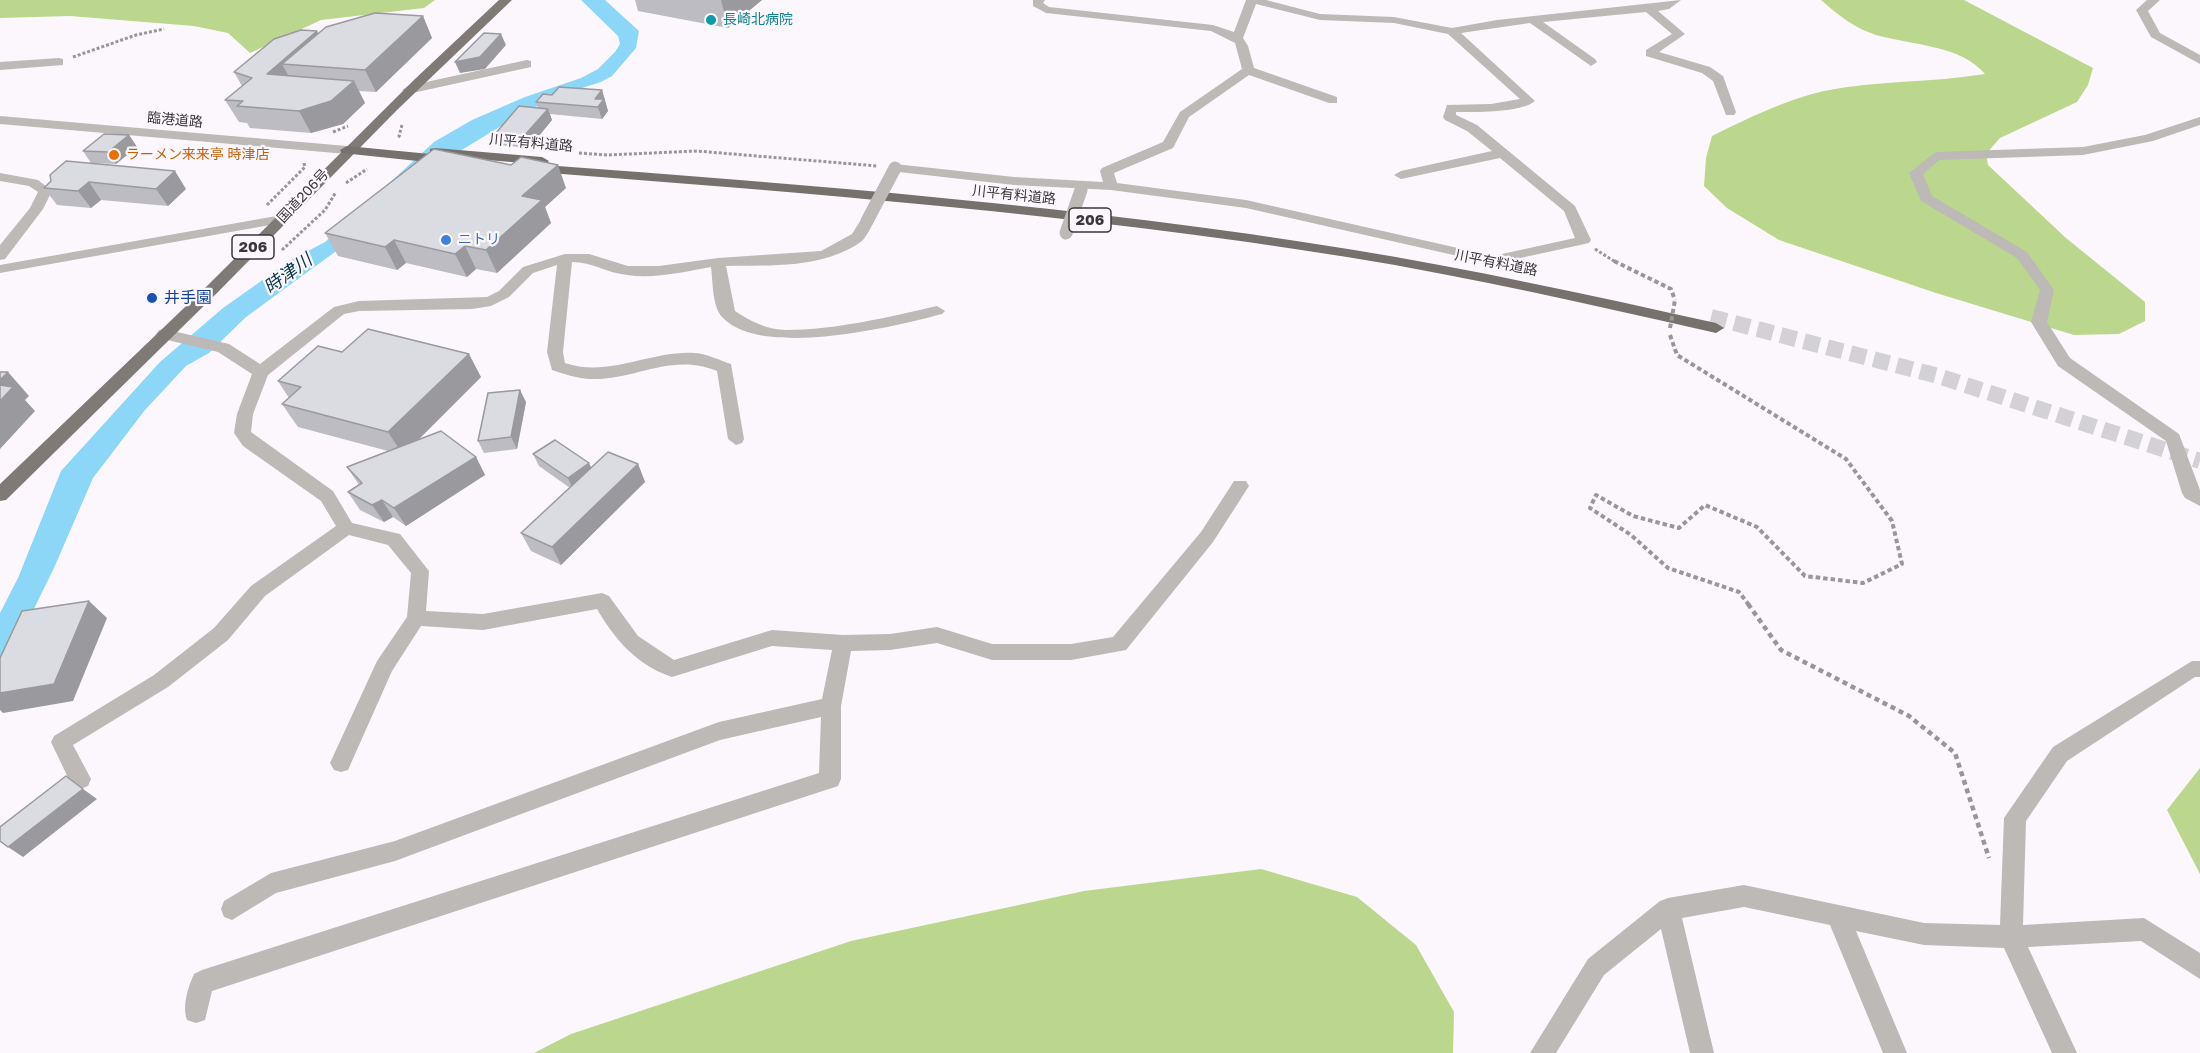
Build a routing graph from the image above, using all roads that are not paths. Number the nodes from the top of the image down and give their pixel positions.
1 (506, 0) edge
2 (1039, 0) edge
3 (1252, 0) edge
4 (1675, 0) edge
5 (2154, 0) edge
6 (1648, 9) junction
7 (1533, 20) junction
8 (1452, 31) junction
9 (1238, 37) junction
10 (2200, 60) edge
11 (59, 62) road end
12 (1591, 62) dead end
13 (527, 64) dead end
14 (0, 66) edge
15 (1248, 70) junction
16 (408, 90) junction
17 (1333, 100) dead end
18 (1730, 112) dead end
19 (0, 120) edge
20 (2200, 121) edge
21 (347, 150) junction
22 (1503, 153) junction
23 (1401, 175) dead end
24 (0, 177) edge
25 (1111, 186) junction
26 (1081, 190) dead end
27 (282, 219) junction
28 (1066, 233) dead end
29 (0, 256) edge
30 (565, 258) junction
31 (718, 262) junction
32 (0, 268) edge
33 (937, 310) dead end
34 (1713, 323) tunnel mouth
35 (164, 334) junction
36 (261, 372) junction
37 (736, 439) dead end
38 (1240, 486) dead end
39 (0, 495) edge
40 (2200, 500) edge
41 (346, 528) junction
42 (416, 618) junction
43 (843, 643) junction
44 (2200, 669) edge
45 (831, 706) junction
46 (341, 763) dead end
47 (80, 779) dead end
48 (232, 909) dead end
49 (1668, 909) junction
50 (1839, 918) junction
51 (2011, 937) junction
52 (2200, 967) edge
53 (196, 1011) dead end
54 (1542, 1053) edge
55 (1702, 1053) edge
56 (1894, 1053) edge
57 (2065, 1053) edge

1 - 16 highway, 国道206号 / 206
2 - 9 street
3 - 8 street
3 - 9 street
4 - 6 street
5 - 10 street
6 - 7 street
6 - 18 street
7 - 8 street
7 - 12 street
8 - 22 street
9 - 15 street
11 - 14 street
13 - 16 street
15 - 17 street
15 - 25 street
16 - 21 highway, 国道206号 / 206
19 - 21 street, 臨港道路
20 - 40 street
21 - 27 highway, 国道206号 / 206
21 - 34 highway, 川平有料道路 / 206
22 - 23 street
22 - 25 street
24 - 29 street
25 - 31 street, bridge
26 - 28 street, bridge
27 - 32 street
27 - 35 highway, 国道206号 / 206
30 - 31 street
30 - 36 street
30 - 37 street
31 - 33 street
35 - 36 street
35 - 39 highway, 国道206号 / 206
36 - 41 street
38 - 43 street
41 - 42 street
41 - 47 street
42 - 43 street
42 - 46 street
43 - 45 street
44 - 51 street
45 - 48 street
45 - 53 street
49 - 50 street
49 - 54 street
49 - 55 street
50 - 51 street
50 - 56 street
51 - 52 street
51 - 57 street

